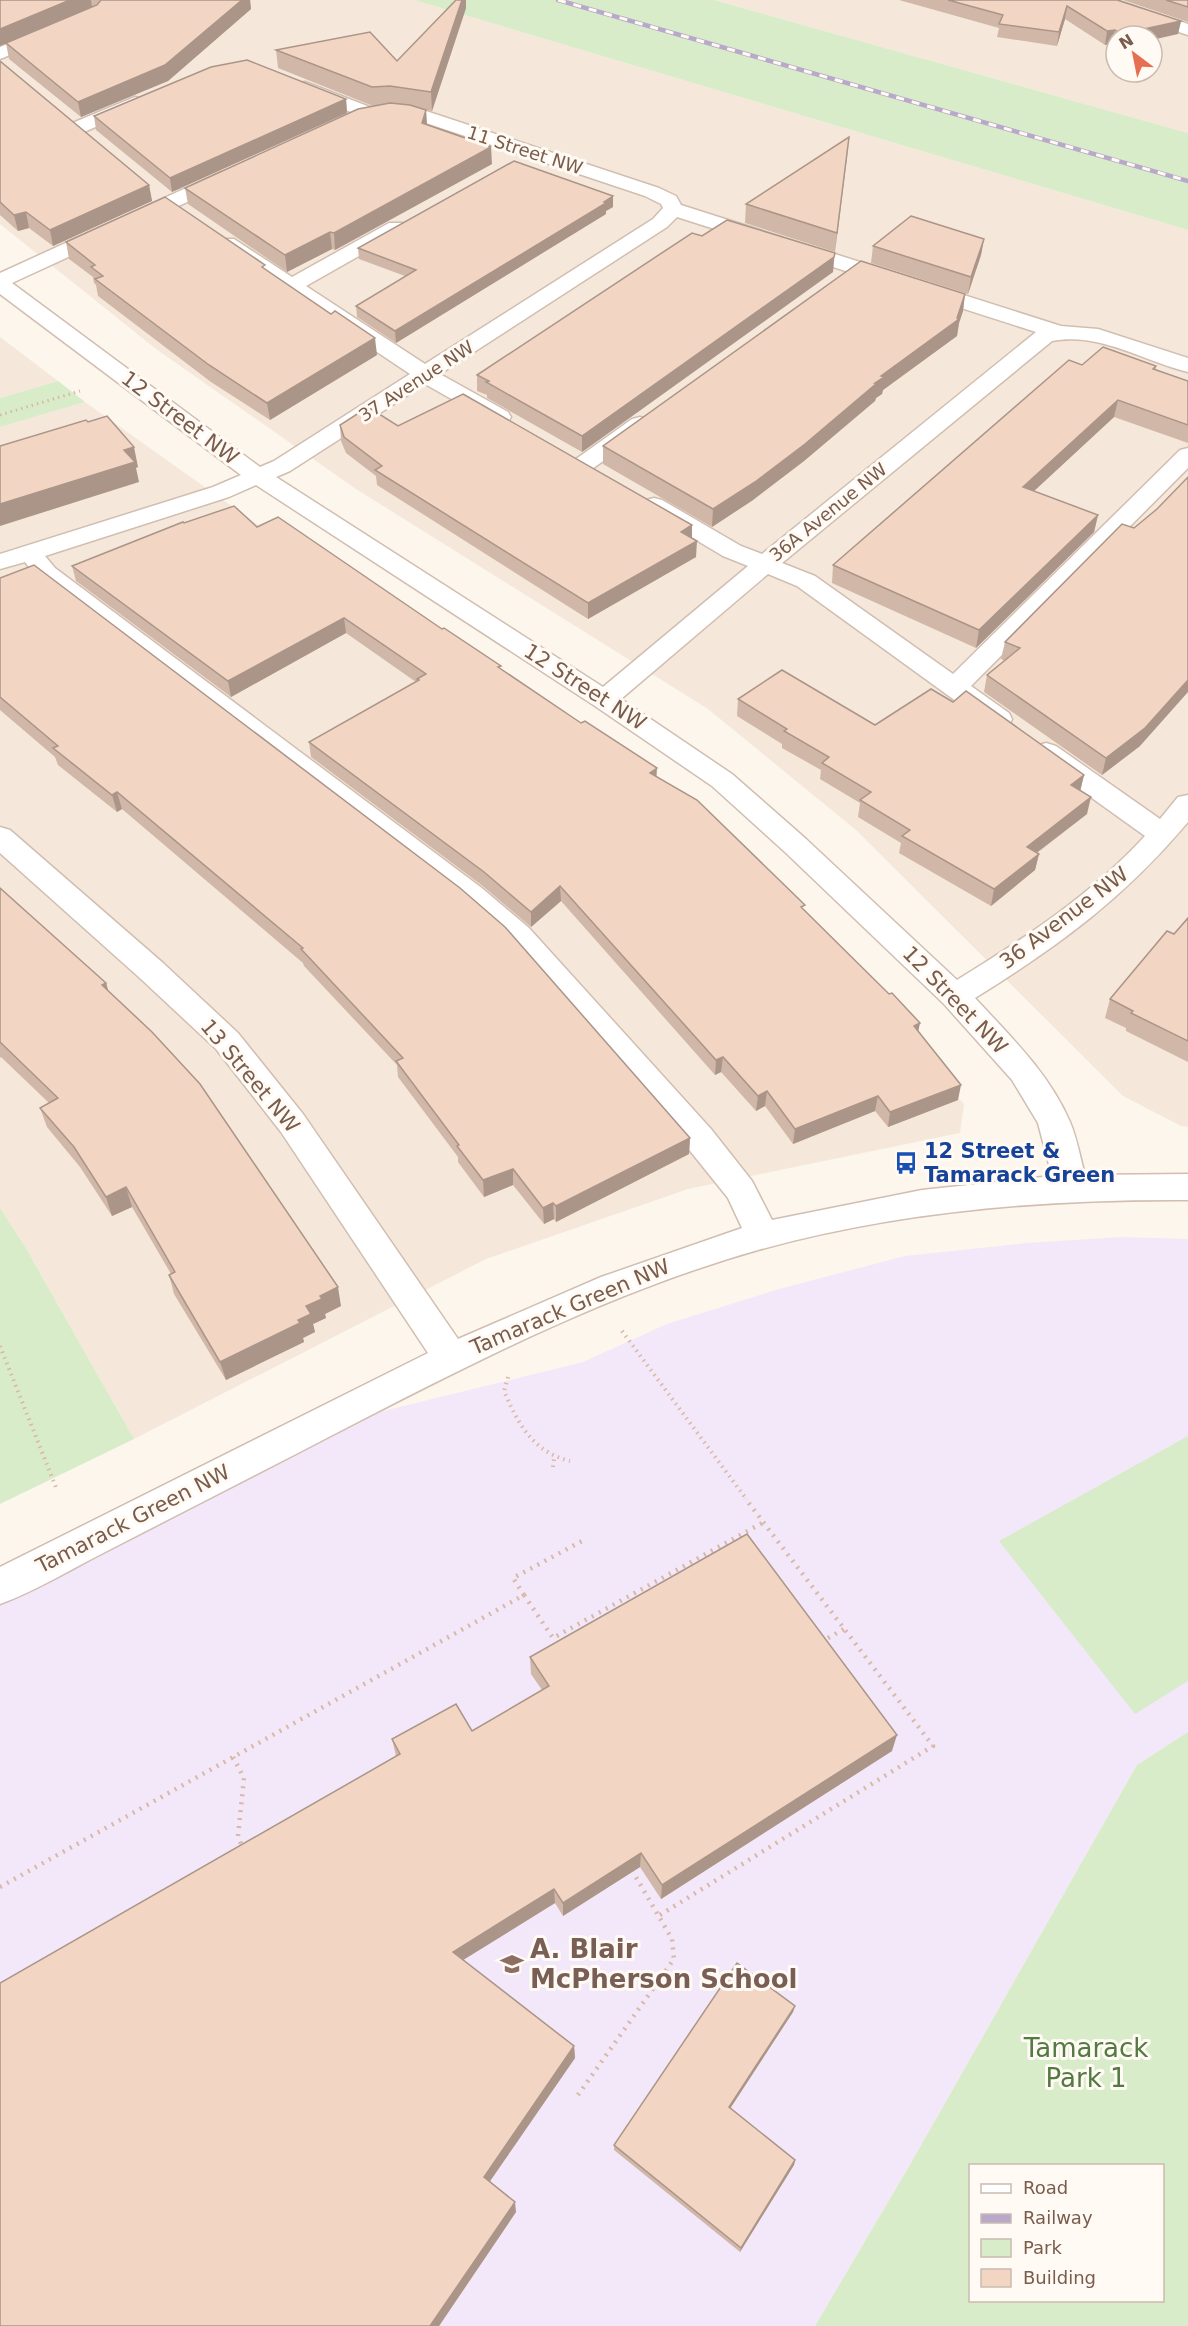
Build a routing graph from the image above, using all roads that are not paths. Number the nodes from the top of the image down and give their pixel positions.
1 (1099, 0) edge
2 (60, 28) edge
3 (1188, 30) edge
4 (4, 62) edge
5 (291, 82) edge
6 (152, 96) edge
7 (370, 112) junction
8 (341, 124) edge
9 (77, 128) edge
10 (532, 152) junction
11 (511, 164) edge
12 (245, 168) edge
13 (673, 208) junction
14 (417, 216) edge
15 (213, 234) edge
16 (856, 268) junction
17 (836, 282) edge
18 (0, 283) edge
19 (292, 285) junction
20 (1057, 332) junction
21 (1188, 365) edge
22 (426, 375) junction
23 (652, 415) edge
24 (523, 430) edge
25 (564, 453) edge
26 (1188, 455) edge
27 (258, 477) junction
28 (634, 493) edge
29 (30, 552) junction
30 (0, 562) edge
31 (764, 565) junction
32 (954, 688) junction
33 (604, 700) junction
34 (1012, 729) edge
35 (1032, 742) edge
36 (1188, 804) edge
37 (1162, 834) junction
38 (0, 837) edge
39 (955, 996) junction
40 (1072, 1187) junction
41 (1188, 1187) edge
42 (763, 1235) junction
43 (451, 1358) junction
44 (0, 1586) edge

1 - 3 street
2 - 4 street
5 - 7 street
6 - 9 street
7 - 8 street
7 - 10 street, 11 Street NW
10 - 11 street
10 - 13 street, 11 Street NW
12 - 18 street
13 - 16 street, 11 Street NW
13 - 22 street, 37 Avenue NW
14 - 19 street
15 - 19 street
16 - 17 street
16 - 20 street, 11 Street NW
18 - 27 street, 12 Street NW
19 - 22 street
20 - 21 street
20 - 31 street, 36A Avenue NW
22 - 24 street
22 - 27 street, 37 Avenue NW
23 - 25 street
26 - 32 street
27 - 29 street, 37 Avenue NW
27 - 33 street, 12 Street NW
28 - 31 street
29 - 30 street, 37 Avenue NW
29 - 42 street
31 - 32 street
31 - 33 street, 36A Avenue NW
32 - 34 street
33 - 39 street, 12 Street NW
35 - 37 street
36 - 37 street, 36 Avenue NW
37 - 39 street, 36 Avenue NW
38 - 43 street, 13 Street NW
39 - 40 street, 12 Street NW
40 - 41 street, Tamarack Green NW
40 - 42 street, Tamarack Green NW
42 - 43 street, Tamarack Green NW
43 - 44 street, Tamarack Green NW

